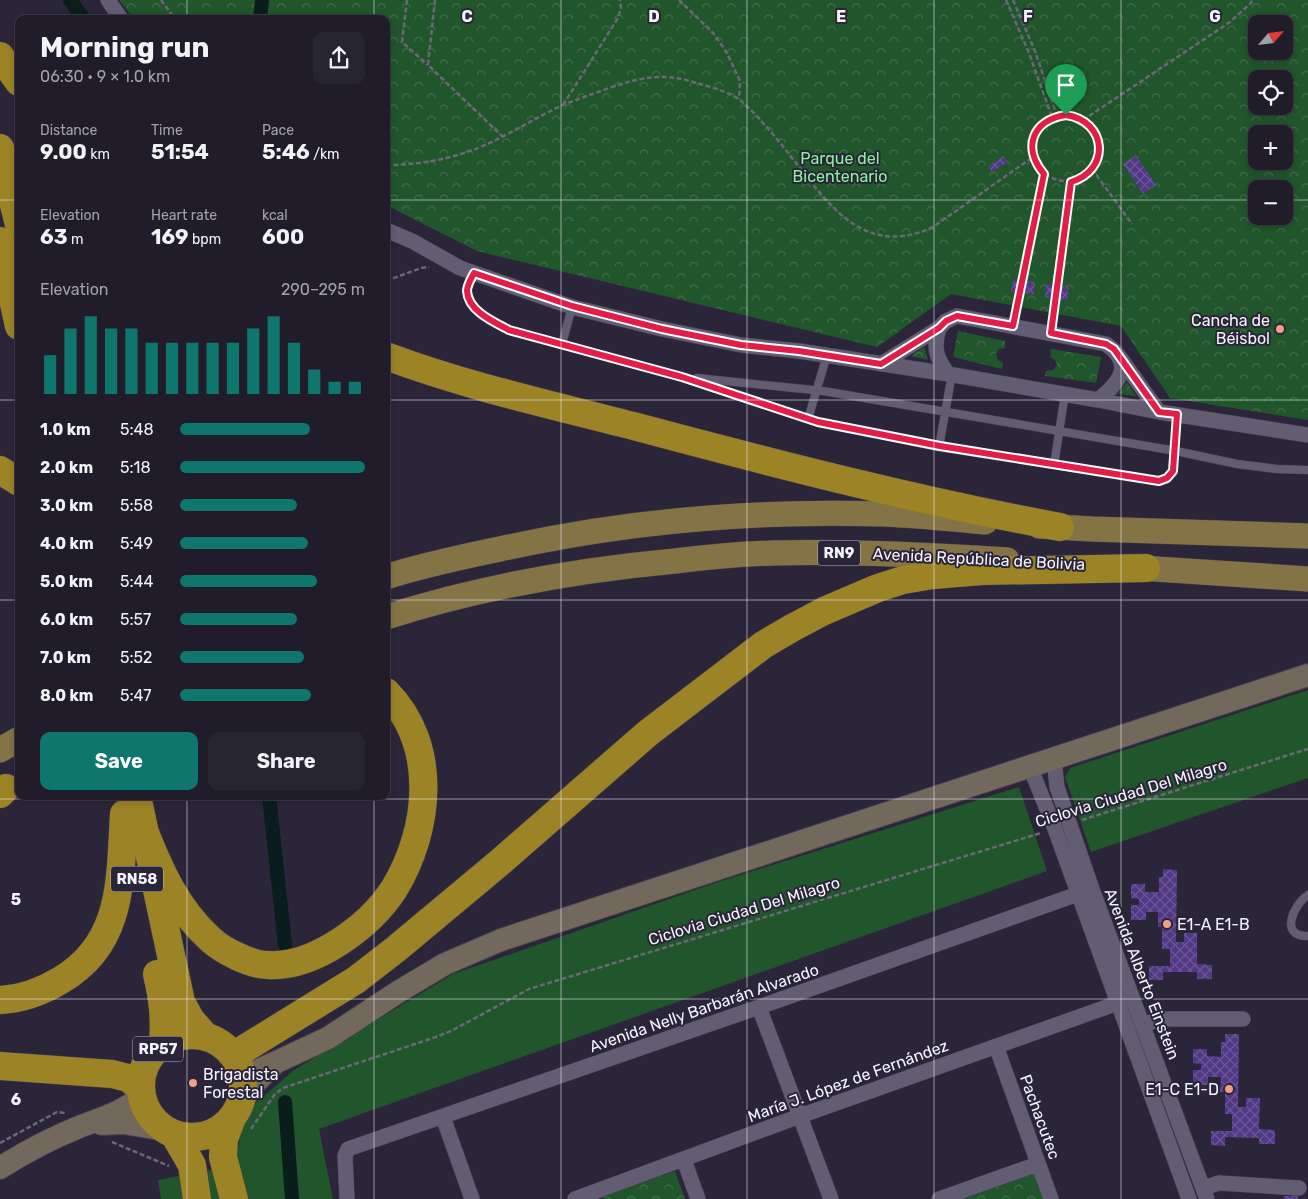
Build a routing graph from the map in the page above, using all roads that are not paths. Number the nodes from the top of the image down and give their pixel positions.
1 (108, 0) edge
2 (118, 15) edge
3 (0, 56) edge
4 (15, 77) edge
5 (0, 148) edge
6 (15, 209) edge
7 (390, 232) edge
8 (0, 240) edge
9 (467, 270) junction
10 (572, 306) junction
11 (15, 308) edge
12 (939, 328) junction
13 (562, 344) junction
14 (827, 355) junction
15 (390, 357) edge
16 (1121, 359) junction
17 (881, 364) junction
18 (950, 374) junction
19 (682, 377) junction
20 (816, 391) junction
21 (1065, 394) junction
22 (1098, 400) junction
23 (944, 412) junction
24 (1159, 412) junction
25 (1177, 414) junction
26 (808, 419) junction
27 (1060, 432) junction
28 (1308, 435) edge
29 (940, 446) junction
30 (1176, 451) junction
31 (1054, 465) junction
32 (0, 470) edge
33 (1308, 470) edge
34 (15, 479) edge
35 (1308, 522) edge
36 (1060, 527) junction
37 (1234, 534) junction
38 (1308, 536) edge
39 (1146, 568) junction
40 (390, 577) edge
41 (1304, 580) edge
42 (390, 616) edge
43 (1308, 675) edge
44 (390, 697) edge
45 (15, 741) edge
46 (0, 750) edge
47 (1054, 759) junction
48 (1030, 767) junction
49 (131, 809) edge
50 (1084, 892) junction
51 (1308, 895) edge
52 (1308, 936) edge
53 (164, 961) junction
54 (0, 1000) edge
55 (1125, 1000) junction
56 (759, 1007) junction
57 (1243, 1019) dead end
58 (1142, 1025) junction
59 (206, 1037) junction
60 (164, 1044) junction
61 (996, 1046) junction
62 (274, 1064) junction
63 (0, 1066) edge
64 (239, 1067) junction
65 (141, 1092) junction
66 (800, 1116) junction
67 (241, 1117) junction
68 (444, 1117) junction
69 (85, 1125) junction
70 (169, 1132) junction
71 (684, 1160) junction
72 (1038, 1164) junction
73 (0, 1168) edge
74 (1299, 1188) dead end
75 (1205, 1193) edge
76 (600, 1195) edge
77 (947, 1198) edge
78 (197, 1199) edge
79 (234, 1199) edge
80 (347, 1199) edge
81 (472, 1199) edge
82 (575, 1199) edge
83 (698, 1199) edge
84 (831, 1199) edge
85 (1051, 1199) edge
86 (1189, 1199) edge

1 - 2 street
3 - 4 highway
5 - 6 highway
7 - 9 street
8 - 11 highway
9 - 10 street
9 - 13 lane
10 - 13 lane
10 - 14 street
12 - 16 street
12 - 17 street
12 - 18 street
13 - 19 lane
14 - 17 street
14 - 20 lane
15 - 36 highway
16 - 22 street
16 - 24 street
17 - 18 street
18 - 21 street
18 - 23 lane
19 - 20 lane
19 - 26 lane
20 - 23 lane
20 - 26 lane
21 - 22 street
21 - 27 lane
22 - 24 street
23 - 27 lane
23 - 29 lane
24 - 25 street
25 - 28 street
25 - 30 lane
26 - 29 lane
27 - 30 lane
27 - 31 lane
29 - 31 lane
30 - 31 lane
30 - 33 lane
32 - 34 highway
35 - 37 main road
36 - 37 main road
36 - 40 main road
37 - 38 main road
39 - 41 main road, Avenida República de Bolivia / RN9
39 - 42 main road, Avenida República de Bolivia / RN9
39 - 64 highway
43 - 47 street
44 - 49 highway
45 - 46 main road
47 - 48 street
47 - 50 street, Avenida Alberto Einstein
48 - 50 street, Avenida Alberto Einstein
48 - 62 street
49 - 53 highway, RN58
49 - 54 highway
50 - 55 street, Avenida Alberto Einstein
50 - 56 street, Avenida Nelly Barbarán Alvarado
51 - 52 lane
53 - 59 highway, RN58
53 - 60 highway, RN58
55 - 58 street, Avenida Alberto Einstein
55 - 61 street, María J. López de Fernández
55 - 86 street, Avenida Alberto Einstein
56 - 66 street
56 - 68 street, Avenida Nelly Barbarán Alvarado
57 - 58 street
58 - 75 street, Avenida Alberto Einstein
59 - 60 highway, RP57
59 - 64 highway, RP57
60 - 65 highway, RP57
61 - 66 street, María J. López de Fernández
61 - 72 street, Pachacutec
62 - 64 street
62 - 67 street
63 - 65 highway
64 - 67 highway
65 - 69 street
65 - 70 highway
66 - 71 street, María J. López de Fernández
66 - 84 street
67 - 70 highway
67 - 79 highway
68 - 80 street, Avenida Nelly Barbarán Alvarado
68 - 81 street
69 - 70 street
69 - 73 street
70 - 78 highway
71 - 76 street, María J. López de Fernández
71 - 83 street
72 - 77 street
72 - 85 street, Pachacutec
74 - 75 street
76 - 82 street, María J. López de Fernández

